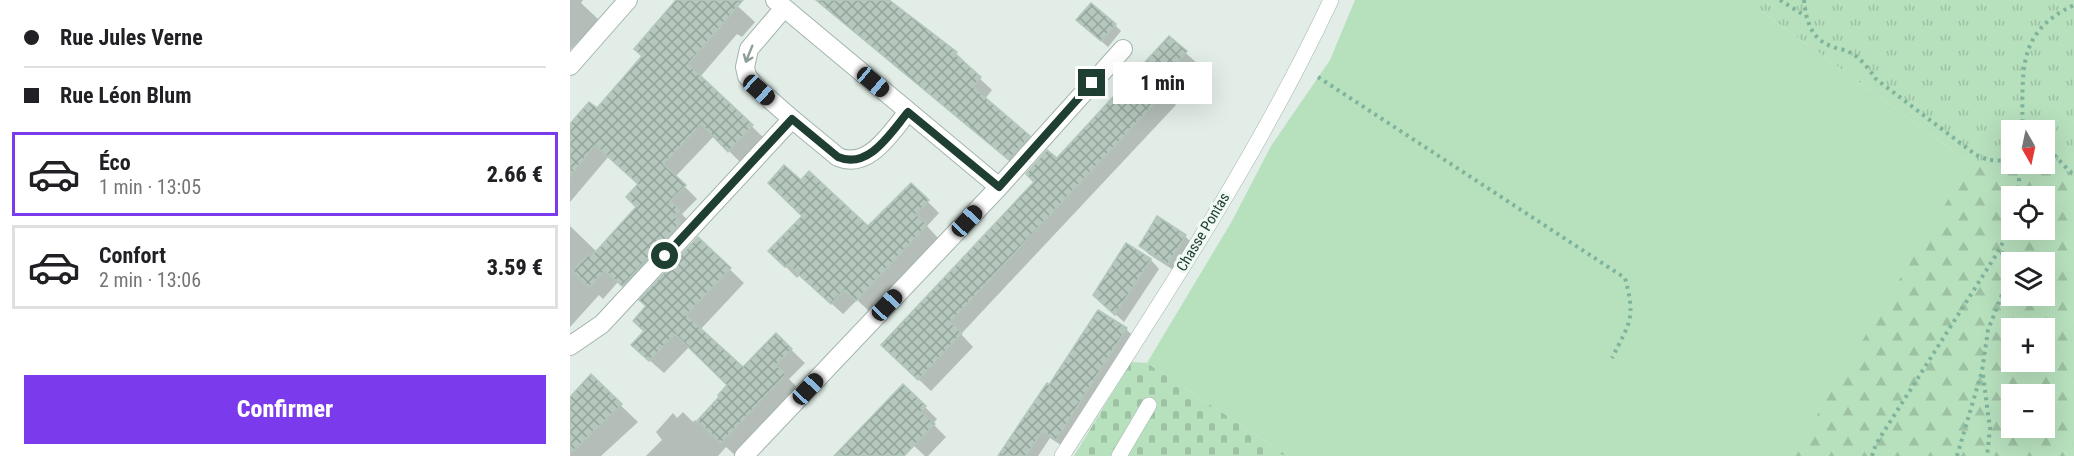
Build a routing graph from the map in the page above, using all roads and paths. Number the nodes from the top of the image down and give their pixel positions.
1 (628, 0) edge
2 (1331, 0) edge
3 (1780, 0) edge
4 (1804, 0) edge
5 (780, 4) edge
6 (2074, 4) edge
7 (1807, 18) junction
8 (1123, 49) dead end
9 (1300, 65) junction
10 (570, 66) edge
11 (908, 112) junction
12 (792, 119) junction
13 (2022, 120) edge
14 (2055, 156) edge
15 (2001, 161) edge
16 (2074, 176) edge
17 (999, 187) junction
18 (2003, 240) edge
19 (2000, 247) junction
20 (570, 346) edge
21 (1612, 358) dead end
22 (1982, 371) junction
23 (1149, 405) dead end
24 (744, 456) edge
25 (1062, 456) edge
26 (1119, 456) edge
27 (1872, 456) edge
28 (1957, 456) edge
29 (1987, 456) edge

1 - 10 street
2 - 9 lane, Chasse Pontas
3 - 7 path
4 - 7 path
5 - 11 street
5 -> 12 street
6 - 13 path
7 - 15 path
8 - 17 street
9 - 21 path
9 - 25 lane, Chasse Pontas
11 - 12 street
11 - 17 street
12 - 20 street
14 - 16 path
17 - 24 street
18 - 19 path
19 - 22 path
19 - 27 path
22 - 28 path
22 - 29 path
23 - 26 lane

